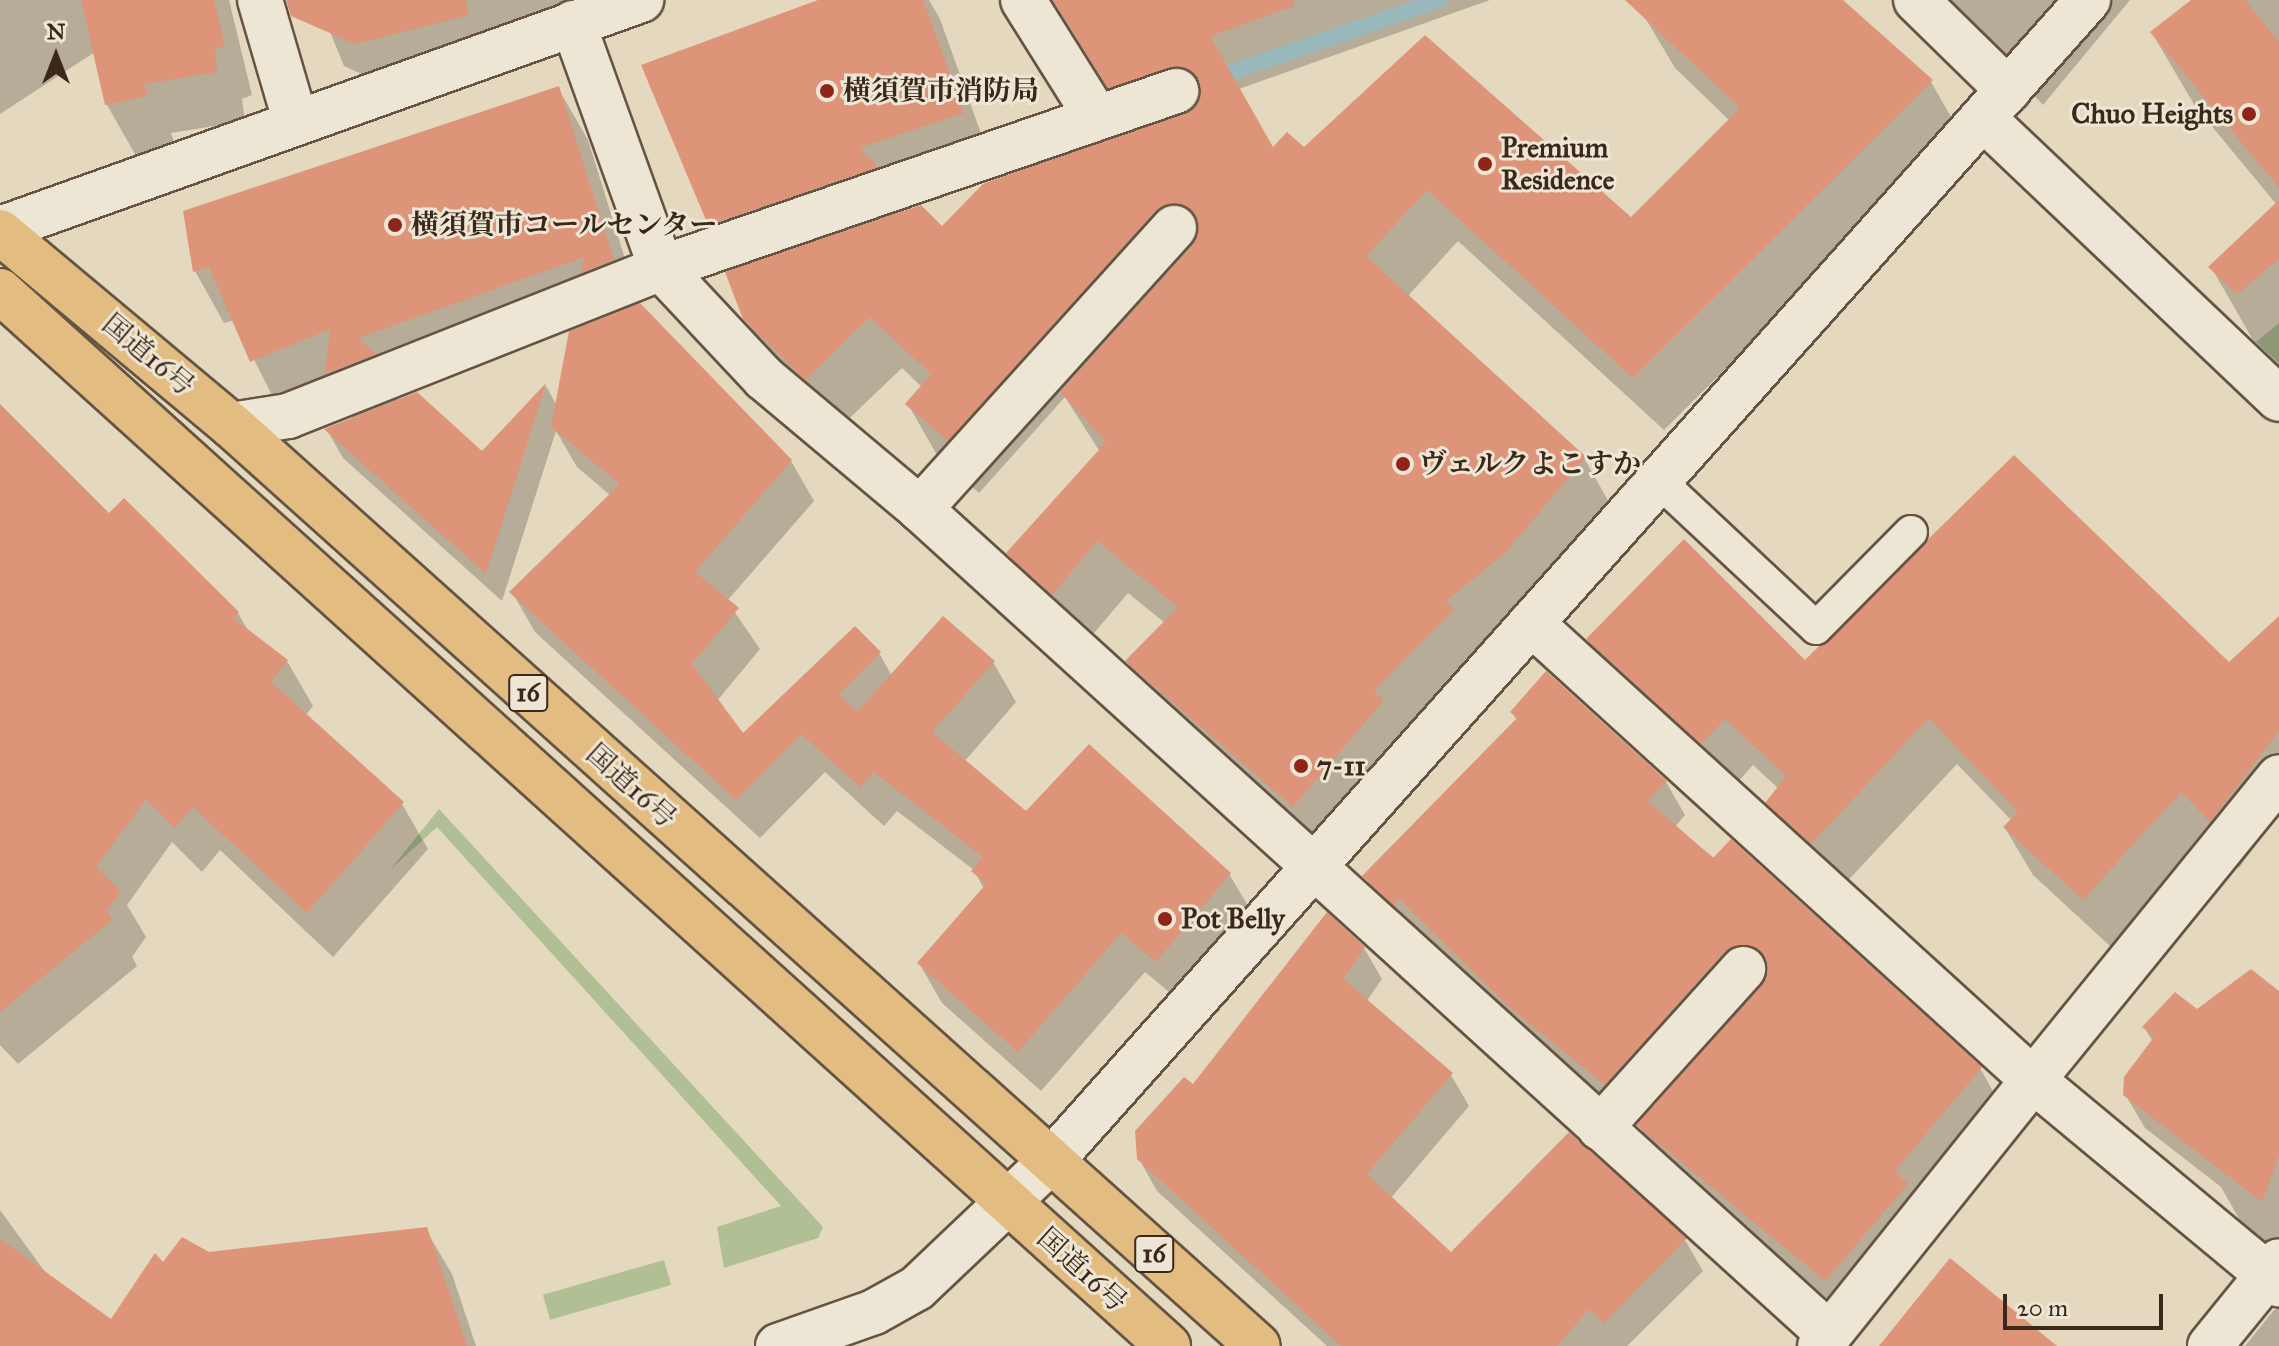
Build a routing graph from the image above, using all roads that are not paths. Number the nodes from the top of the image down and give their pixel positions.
1 (260, 0) edge
2 (1023, 0) edge
3 (1916, 0) edge
4 (2088, 0) edge
5 (609, 8) edge
6 (1176, 91) dead end
7 (1995, 104) junction
8 (1094, 113) junction
9 (296, 123) junction
10 (1174, 228) dead end
11 (0, 230) edge
12 (661, 268) junction
13 (0, 291) edge
14 (2279, 399) edge
15 (231, 425) junction
16 (1659, 481) junction
17 (920, 509) junction
18 (1911, 532) dead end
19 (1531, 623) junction
20 (2279, 777) edge
21 (1314, 867) junction
22 (1743, 969) dead end
23 (2033, 1080) junction
24 (1600, 1128) junction
25 (1051, 1161) junction
26 (1007, 1203) junction
27 (2275, 1273) edge
28 (1824, 1340) edge
29 (778, 1346) edge
30 (1168, 1346) edge
31 (1258, 1346) edge
32 (2210, 1346) edge

1 - 9 street
2 - 8 street
3 - 7 street
4 - 7 street
5 - 9 street
5 - 12 street
6 - 8 street
7 - 14 street
7 - 16 street
8 - 12 street
9 - 11 street
10 - 17 street
11 - 15 highway, 国道16号 / 16
12 - 15 street
12 - 17 street
13 - 26 highway, 国道16号 / 16
15 - 25 highway, 国道16号 / 16
16 - 18 lane
16 - 19 street
17 - 21 street
19 - 21 street
19 - 23 street
20 - 23 street
21 - 24 street
21 - 25 street
22 - 24 street
23 - 27 street
23 - 28 street
24 - 28 street
25 - 26 street
25 - 31 highway, 国道16号 / 16
26 - 29 street
26 - 30 highway, 国道16号 / 16
27 - 32 street

